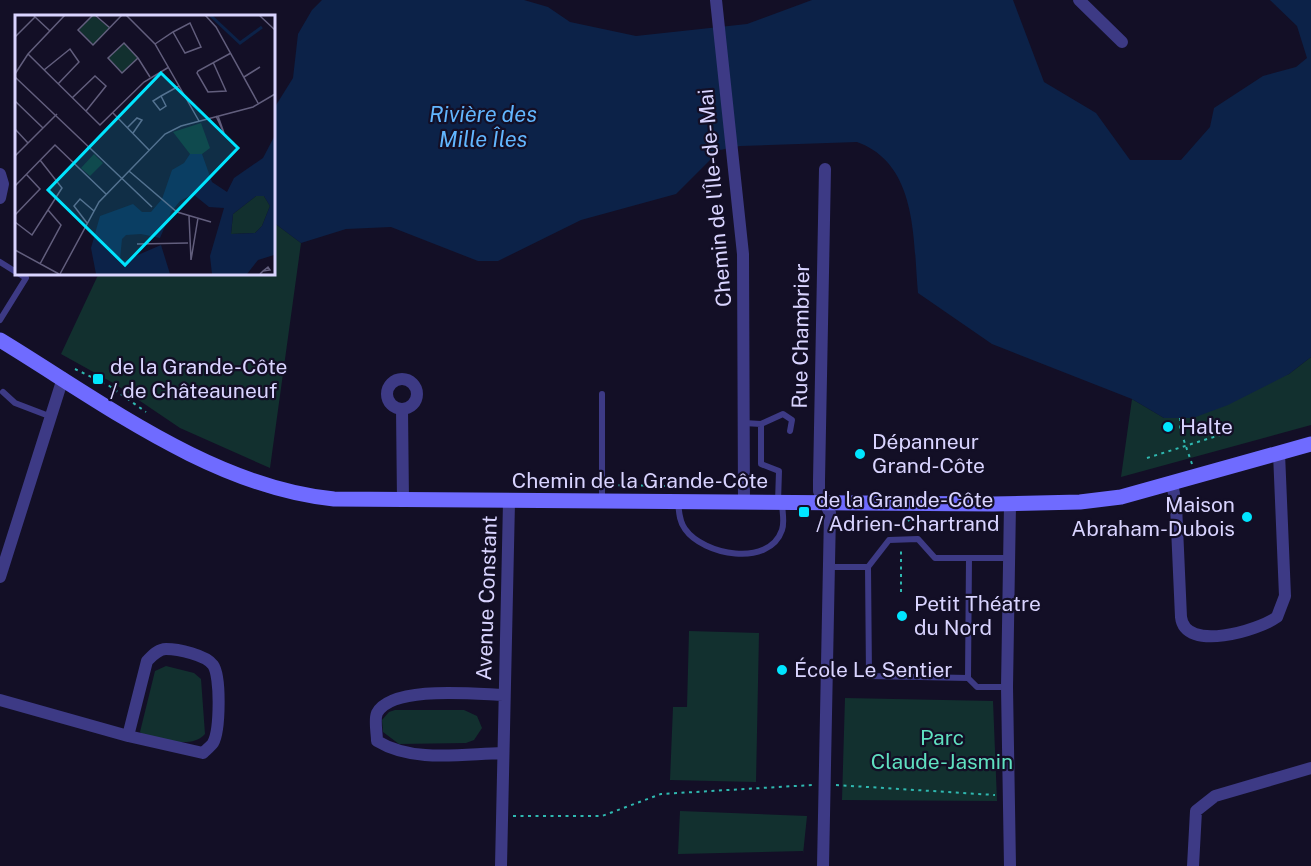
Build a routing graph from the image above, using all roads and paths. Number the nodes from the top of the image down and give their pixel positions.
1 (716, 0) edge
2 (1079, 0) edge
3 (1122, 42) dead end
4 (825, 169) dead end
5 (0, 174) edge
6 (0, 198) edge
7 (0, 262) edge
8 (15, 272) edge
9 (19, 274) edge
10 (0, 320) edge
11 (0, 340) edge
12 (66, 372) junction
13 (3, 392) dead end
14 (602, 393) dead end
15 (402, 409) dead end
16 (49, 416) junction
17 (150, 416) dead end
18 (1180, 418) dead end
19 (743, 423) junction
20 (761, 424) junction
21 (790, 431) dead end
22 (1220, 435) dead end
23 (1311, 444) edge
24 (1185, 446) junction
25 (1279, 453) junction
26 (1147, 458) dead end
27 (744, 464) junction
28 (761, 464) junction
29 (1193, 466) dead end
30 (1172, 483) junction
31 (403, 501) junction
32 (602, 501) junction
33 (678, 501) junction
34 (509, 502) junction
35 (744, 502) junction
36 (780, 502) junction
37 (825, 502) junction
38 (1010, 504) junction
39 (900, 513) dead end
40 (901, 532) dead end
41 (901, 548) dead end
42 (969, 558) junction
43 (1009, 558) junction
44 (828, 567) junction
45 (868, 567) junction
46 (0, 577) edge
47 (901, 592) dead end
48 (968, 678) junction
49 (1007, 687) junction
50 (503, 695) junction
51 (0, 700) edge
52 (128, 736) junction
53 (502, 753) junction
54 (1311, 768) edge
55 (822, 784) junction
56 (1009, 795) junction
57 (502, 816) junction
58 (501, 866) edge
59 (823, 866) edge
60 (1010, 866) edge
61 (1193, 866) edge

1 - 19 street, Chemin de l'Île-de-Mai
2 - 3 street
4 - 37 street, Rue Chambrier
5 - 6 street
7 - 8 lane
9 - 10 lane
11 - 12 main road, Chemin de la Grande-Côte
12 - 16 street
12 - 17 path
12 - 31 main road, Chemin de la Grande-Côte
13 - 16 lane
14 - 32 lane
15 - 31 street
16 - 46 street
18 - 24 path
19 - 20 lane
19 - 27 street, Chemin de l'Île-de-Mai
20 - 21 lane
20 - 28 lane
22 - 24 path
23 - 25 main road, Chemin de la Grande-Côte
24 - 26 path
24 - 29 path
25 - 30 main road, Chemin de la Grande-Côte
25 - 30 street
27 - 28 lane
27 - 35 street, Chemin de l'Île-de-Mai
28 - 36 lane
30 - 38 main road, Chemin de la Grande-Côte
31 - 34 main road, Chemin de la Grande-Côte
32 - 33 main road, Chemin de la Grande-Côte
32 - 34 main road, Chemin de la Grande-Côte
33 - 35 main road, Chemin de la Grande-Côte
33 - 36 lane
34 - 50 street, Avenue Constant
35 - 36 main road, Chemin de la Grande-Côte
36 - 37 main road, Chemin de la Grande-Côte
37 - 38 main road, Chemin de la Grande-Côte
37 - 44 street, Rue Chambrier
38 - 43 street
39 - 40 path
41 - 47 path
42 - 43 lane
42 - 45 lane
42 - 48 lane
43 - 49 street
44 - 45 lane
44 - 55 street, Rue Chambrier
45 - 48 lane
48 - 49 lane
49 - 56 street
50 - 53 street, Avenue Constant
50 - 53 street, Avenue Constant
51 - 52 street
52 - 52 street
53 - 57 street, Avenue Constant
54 - 61 street
55 - 56 path
55 - 57 path
55 - 59 street, Rue Chambrier
56 - 60 street
57 - 58 street, Avenue Constant

